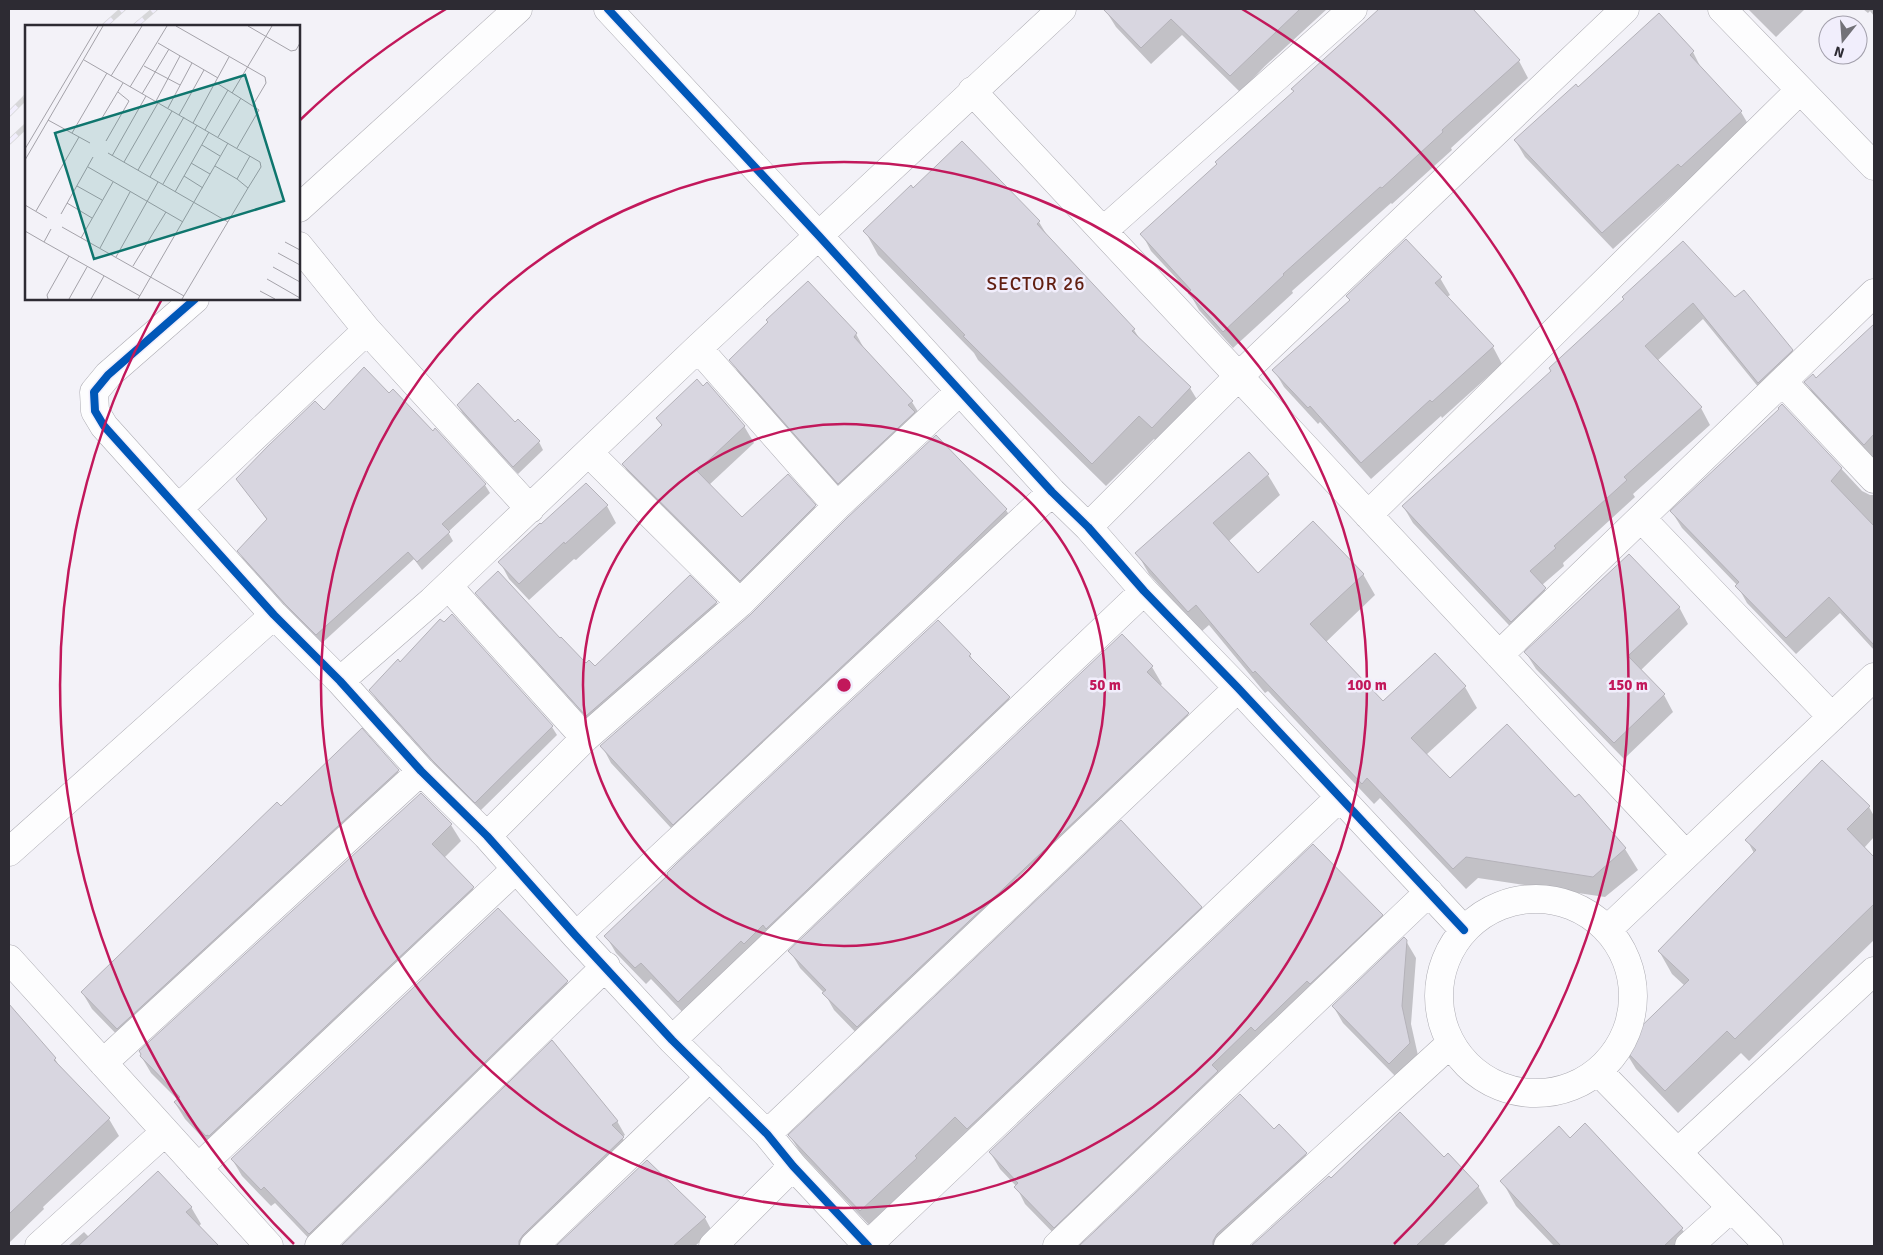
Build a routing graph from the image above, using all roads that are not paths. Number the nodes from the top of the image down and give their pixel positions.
1 (518, 9) edge
2 (608, 9) edge
3 (1062, 9) edge
4 (1353, 9) edge
5 (1625, 9) edge
6 (1722, 9) edge
7 (1800, 90) junction
8 (972, 91) junction
9 (1874, 166) edge
10 (300, 207) edge
11 (1103, 231) junction
12 (818, 236) junction
13 (300, 247) edge
14 (1874, 293) edge
15 (194, 300) edge
16 (367, 330) junction
17 (698, 348) junction
18 (1239, 376) junction
19 (1782, 382) junction
20 (960, 391) junction
21 (589, 453) junction
22 (1874, 479) edge
23 (1052, 492) junction
24 (838, 506) junction
25 (179, 508) junction
26 (530, 509) junction
27 (1368, 515) junction
28 (1641, 518) junction
29 (1088, 528) junction
30 (448, 586) junction
31 (1144, 591) junction
32 (740, 603) junction
33 (274, 614) junction
34 (1499, 655) junction
35 (1874, 677) edge
36 (340, 681) junction
37 (1238, 688) junction
38 (1832, 717) junction
39 (585, 738) junction
40 (421, 771) junction
41 (1340, 797) junction
42 (487, 836) junction
43 (9, 852) edge
44 (1686, 855) junction
45 (516, 869) junction
46 (1429, 892) junction
47 (1464, 930) junction
48 (1607, 930) junction
49 (576, 936) junction
50 (9, 959) edge
51 (606, 966) junction
52 (1874, 972) edge
53 (672, 1040) junction
54 (1450, 1044) junction
55 (103, 1063) junction
56 (1598, 1071) junction
57 (710, 1077) junction
58 (165, 1132) junction
59 (767, 1134) junction
60 (1678, 1152) junction
61 (793, 1166) junction
62 (198, 1168) junction
63 (1731, 1208) junction
64 (39, 1246) edge
65 (269, 1246) edge
66 (319, 1246) edge
67 (534, 1246) edge
68 (714, 1246) edge
69 (868, 1246) edge
70 (1058, 1246) edge
71 (1228, 1246) edge
72 (1689, 1246) edge
73 (1769, 1246) edge

1 - 10 street
2 - 12 street
3 - 8 street
4 - 11 street
5 - 18 street
6 - 7 street
7 - 9 street
7 - 27 street
8 - 11 street
8 - 12 street
11 - 18 street
12 - 17 street
12 - 20 street
13 - 16 street
14 - 19 street
15 - 25 street
16 - 25 street
16 - 26 street
17 - 21 street
17 - 24 street
18 - 27 street
18 - 29 street
19 - 22 street
19 - 28 street
20 - 23 street
20 - 24 street
21 - 26 street
21 - 32 street
23 - 29 street
23 - 49 street
24 - 32 street
25 - 33 street
26 - 30 street
27 - 34 street
28 - 34 street
28 - 38 street
29 - 31 street
30 - 36 street
30 - 39 street
31 - 37 street
31 - 53 street
32 - 39 street
33 - 36 street
33 - 43 street
34 - 44 street
35 - 38 street
36 - 40 street
37 - 41 street
37 - 59 street
38 - 44 street
39 - 42 street
40 - 42 street
40 - 55 street
41 - 46 street
41 - 69 street
42 - 45 street
44 - 48 street
45 - 49 street
45 - 62 street
46 - 47 street
46 - 70 street
47 - 48 street
47 - 54 street
48 - 56 street
49 - 51 street
50 - 55 street
51 - 53 street
51 - 66 street
52 - 60 street
53 - 57 street
54 - 56 street
54 - 71 street
55 - 58 street
56 - 60 street
57 - 59 street
57 - 67 street
58 - 62 street
58 - 64 street
59 - 61 street
60 - 63 street
61 - 68 street
61 - 69 street
62 - 65 street
63 - 72 street
63 - 73 street

